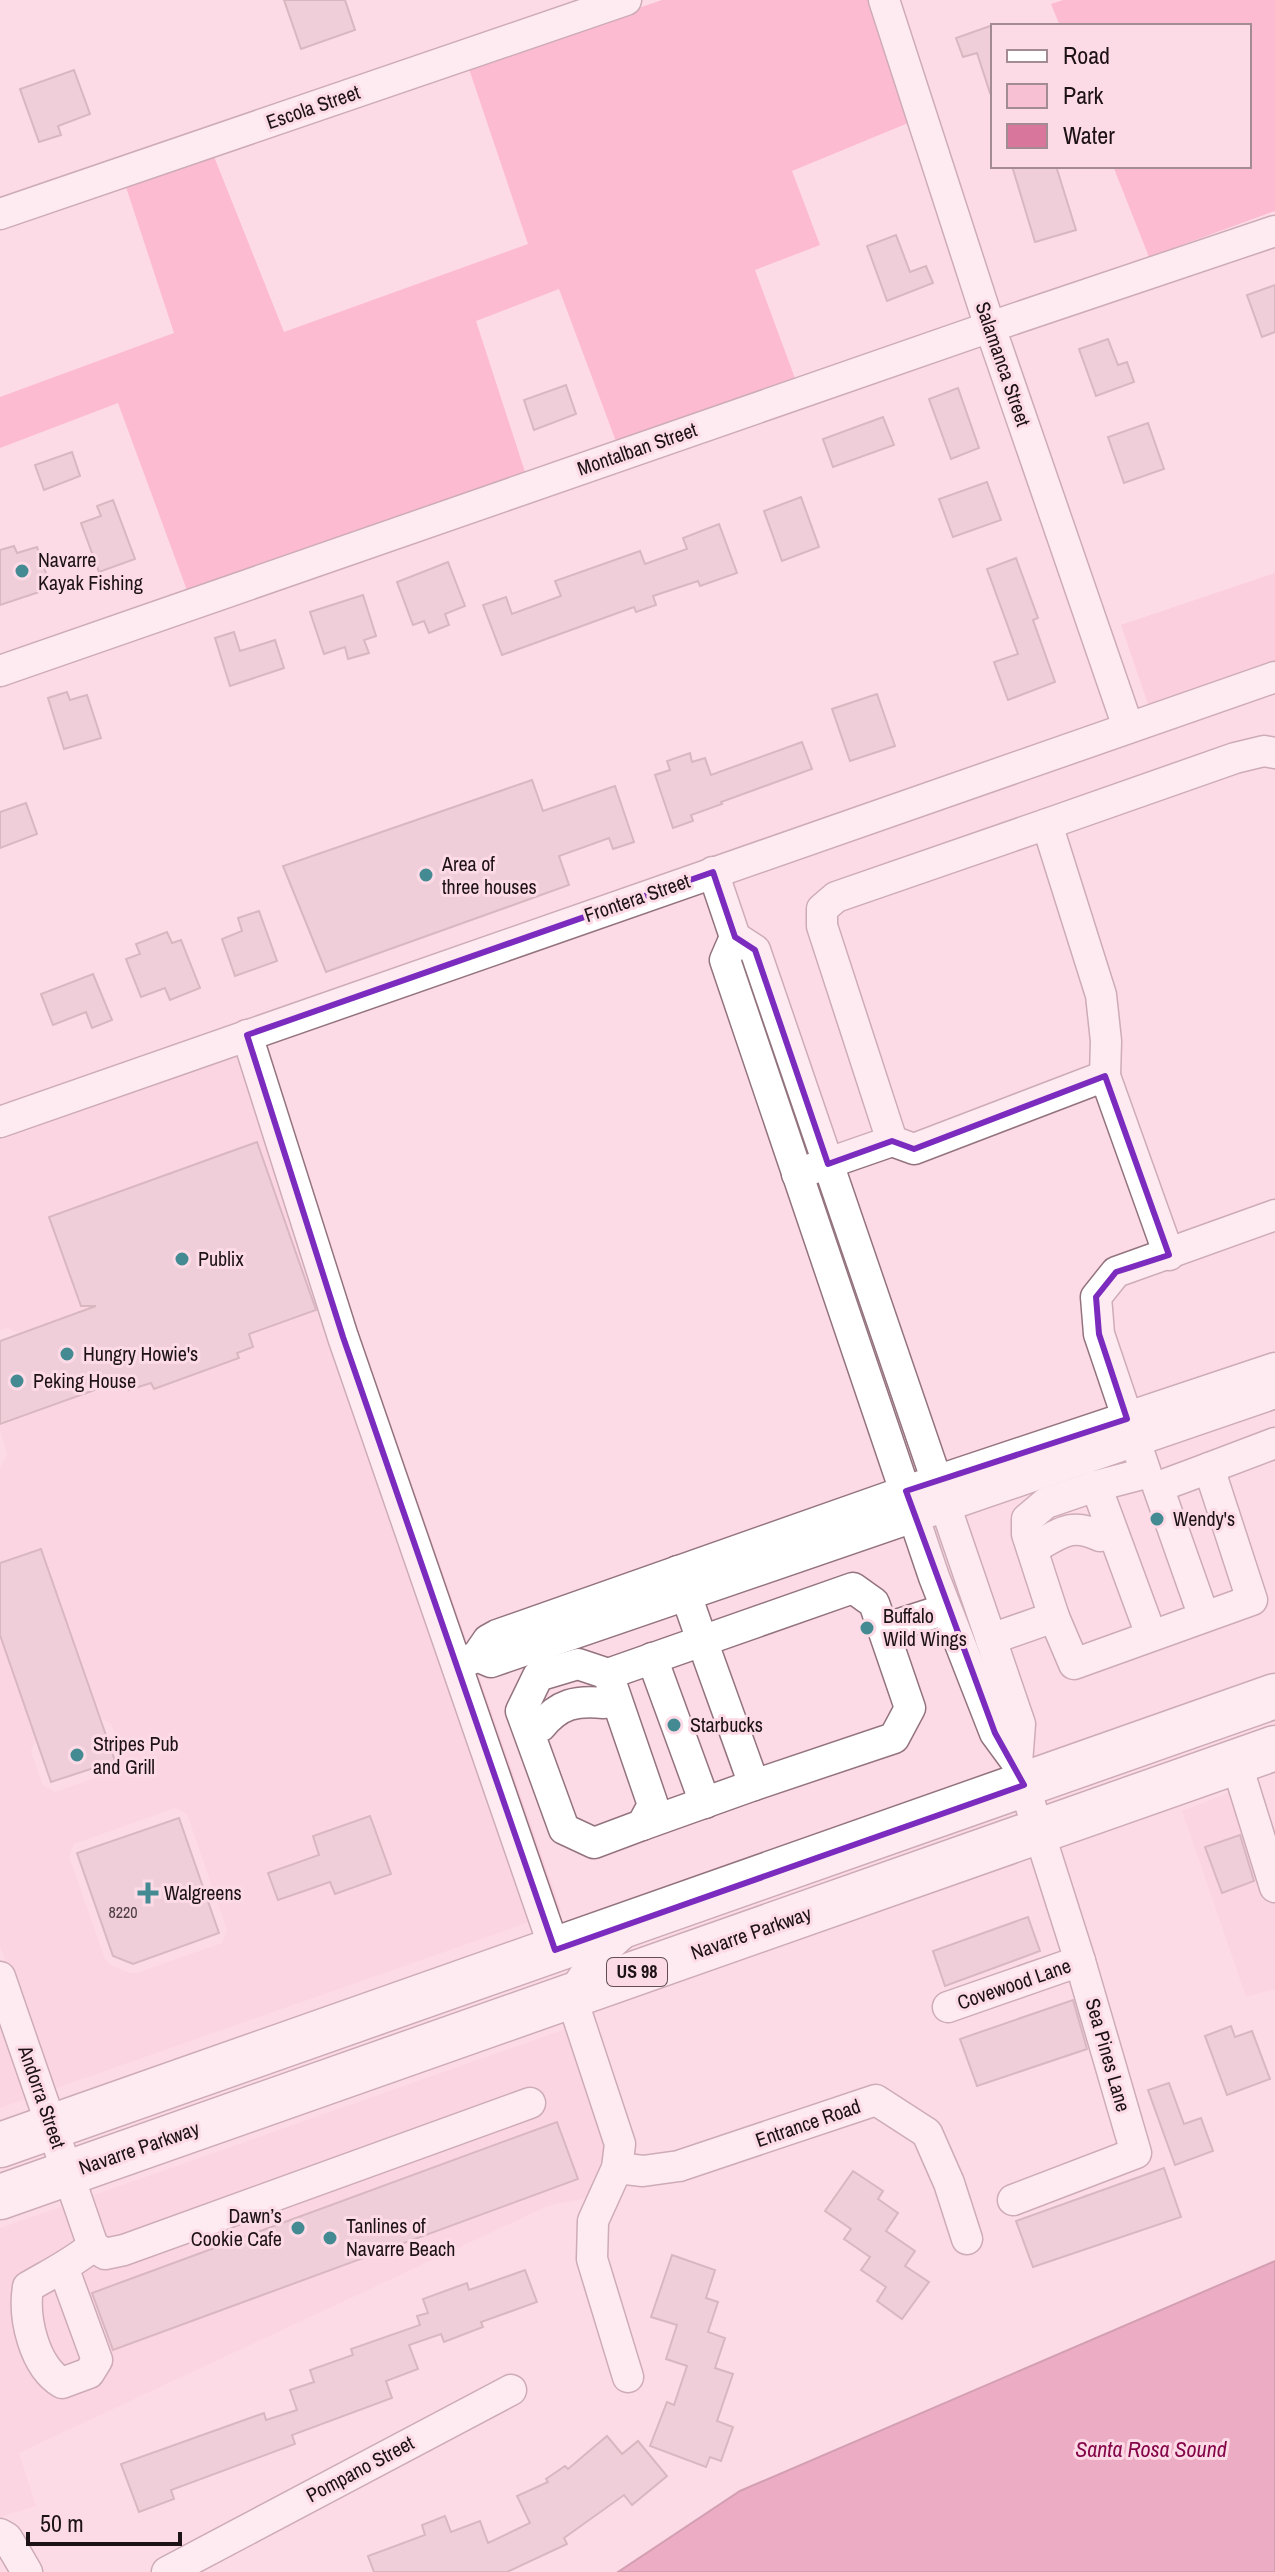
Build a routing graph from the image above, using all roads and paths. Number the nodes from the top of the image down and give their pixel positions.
1 (626, 0) edge
2 (884, 0) edge
3 (0, 214) edge
4 (1275, 231) edge
5 (990, 327) junction
6 (0, 671) edge
7 (1275, 677) edge
8 (1128, 727) junction
9 (1275, 753) edge
10 (1047, 824) junction
11 (713, 872) junction
12 (735, 937) junction
13 (247, 1035) junction
14 (1105, 1076) junction
15 (0, 1122) edge
16 (892, 1141) junction
17 (828, 1164) junction
18 (797, 1174) junction
19 (1275, 1215) edge
20 (1169, 1255) junction
21 (1275, 1368) edge
22 (1275, 1393) edge
23 (1131, 1430) junction
24 (1275, 1443) edge
25 (1209, 1468) junction
26 (1152, 1480) junction
27 (1096, 1486) junction
28 (907, 1493) junction
29 (941, 1494) junction
30 (1131, 1581) junction
31 (682, 1583) junction
32 (946, 1609) junction
33 (1054, 1617) junction
34 (1204, 1617) junction
35 (884, 1629) junction
36 (1151, 1635) junction
37 (991, 1639) junction
38 (703, 1640) junction
39 (652, 1658) junction
40 (467, 1661) junction
41 (606, 1688) junction
42 (1275, 1696) edge
43 (1275, 1722) edge
44 (1255, 1755) edge
45 (543, 1771) junction
46 (1020, 1774) junction
47 (754, 1785) junction
48 (499, 1789) junction
49 (705, 1803) junction
50 (642, 1825) junction
51 (564, 1829) junction
52 (1266, 1830) edge
53 (1039, 1832) junction
54 (1275, 1887) edge
55 (640, 1919) junction
56 (555, 1950) junction
57 (1080, 1961) junction
58 (0, 1977) edge
59 (471, 1979) junction
60 (571, 1996) junction
61 (948, 2007) dead end
62 (530, 2103) dead end
63 (53, 2126) junction
64 (0, 2145) edge
65 (617, 2168) junction
66 (69, 2173) junction
67 (0, 2197) edge
68 (1013, 2200) dead end
69 (967, 2239) dead end
70 (93, 2246) junction
71 (63, 2267) junction
72 (628, 2377) dead end
73 (511, 2390) dead end
74 (0, 2534) edge
75 (27, 2572) edge
76 (167, 2572) edge

1 - 3 street, Escola Street
2 - 5 street, Salamanca Street
4 - 5 street, Montalban Street
5 - 6 street, Montalban Street
5 - 8 street, Salamanca Street
7 - 8 street, Frontera Street
8 - 11 street, Frontera Street
9 - 10 street
10 - 14 street
10 - 16 street
11 - 12 street
11 - 13 street, Frontera Street
12 - 17 street
12 - 18 street
13 - 15 street, Frontera Street
13 - 40 street
14 - 16 street
14 - 20 street
16 - 17 street
17 - 18 street
17 - 29 street
18 - 28 street
19 - 20 street
20 - 23 street
21 - 23 street
22 - 23 street
23 - 26 street
23 - 29 street
24 - 25 street
25 - 26 street
25 - 34 street
26 - 27 street
26 - 34 street
27 - 30 street
27 - 33 street
28 - 29 street
28 - 31 street
28 - 32 street
29 - 37 street
30 - 33 street
30 - 36 street
31 - 38 street
31 - 40 street
32 - 35 street
32 - 46 street
33 - 36 street
33 - 37 street
34 - 36 street
35 - 38 street
35 - 47 street
37 - 46 street
38 - 39 street
38 - 47 street
39 - 41 street
39 - 49 street
40 - 48 street
41 - 45 street
41 - 50 street
41 - 51 street
42 - 46 highway, US 98
43 - 44 highway
44 - 52 street
44 - 53 highway, Navarre Parkway / US 98
45 - 48 street
45 - 51 street
46 - 53 street, Sea Pines Lane
46 - 55 highway, US 98
47 - 49 street
48 - 56 street
49 - 50 street
50 - 51 street
52 - 54 street
53 - 57 street, Sea Pines Lane
53 - 60 highway, Navarre Parkway / US 98
55 - 56 highway, US 98
55 - 60 street
56 - 59 highway, US 98
57 - 61 street, Covewood Lane
57 - 68 street, Sea Pines Lane
58 - 63 street, Andorra Street
59 - 60 street
59 - 63 highway, US 98
60 - 65 street
60 - 66 highway, Navarre Parkway / US 98
62 - 70 street
63 - 64 highway, US 98
63 - 66 street, Andorra Street
65 - 69 street, Entrance Road
65 - 72 street
66 - 67 highway, Navarre Parkway / US 98
66 - 70 street, Andorra Street
70 - 71 street
71 - 71 street
73 - 76 street, Pompano Street
74 - 75 street

